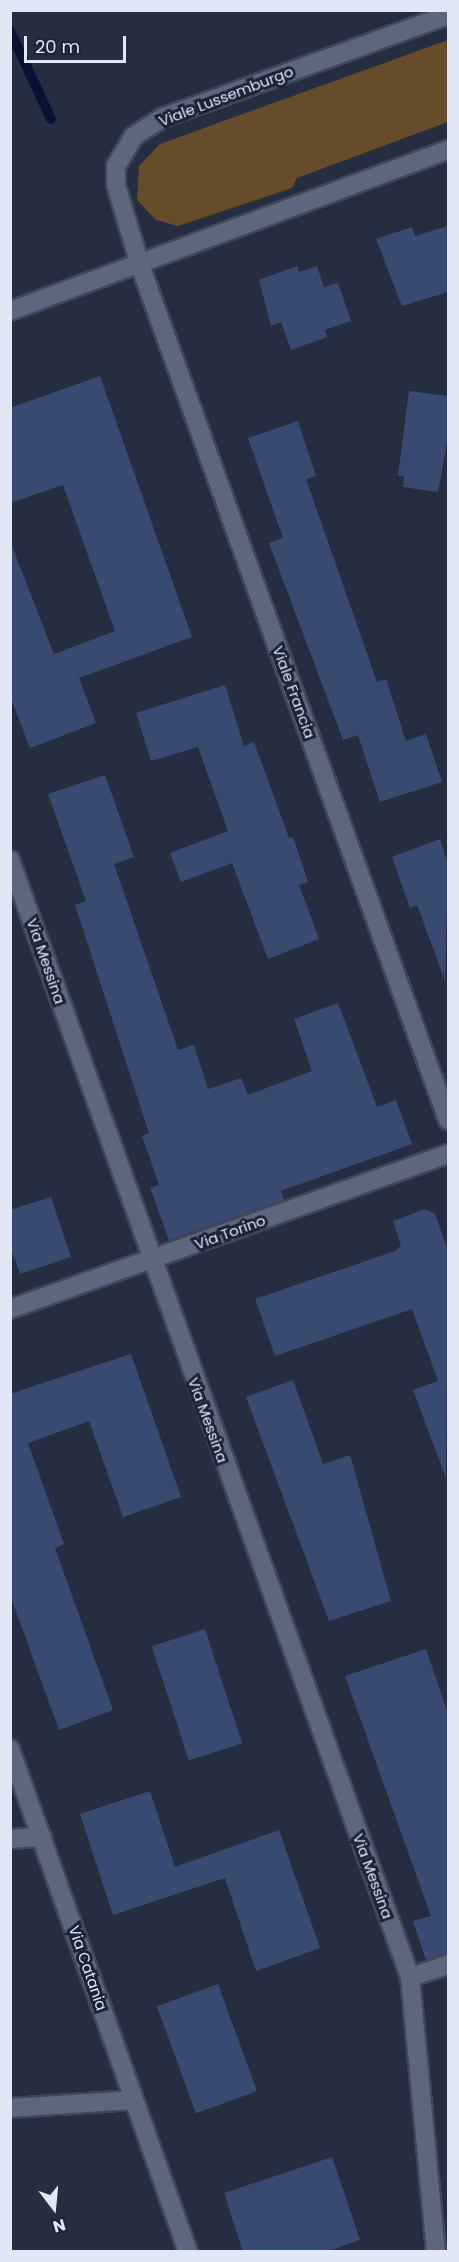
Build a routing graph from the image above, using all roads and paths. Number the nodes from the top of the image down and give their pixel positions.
1 (448, 15) edge
2 (448, 150) edge
3 (140, 265) junction
4 (10, 311) edge
5 (10, 860) edge
6 (448, 1120) edge
7 (448, 1154) edge
8 (150, 1260) junction
9 (10, 1309) edge
10 (10, 1749) edge
11 (42, 1837) junction
12 (10, 1839) edge
13 (448, 1965) edge
14 (410, 1977) junction
15 (134, 2100) junction
16 (10, 2108) edge
17 (188, 2252) edge
18 (436, 2252) edge

1 - 3 street, Viale Lussemburgo
2 - 3 street
3 - 4 street
3 - 6 street, Viale Francia
5 - 8 street, Via Messina
7 - 8 street, Via Torino
8 - 9 street, Via Torino
8 - 14 street, Via Messina
10 - 11 street, Via Catania
11 - 12 street
11 - 15 street, Via Catania
13 - 14 street
14 - 18 street
15 - 16 street
15 - 17 street, Via Catania

